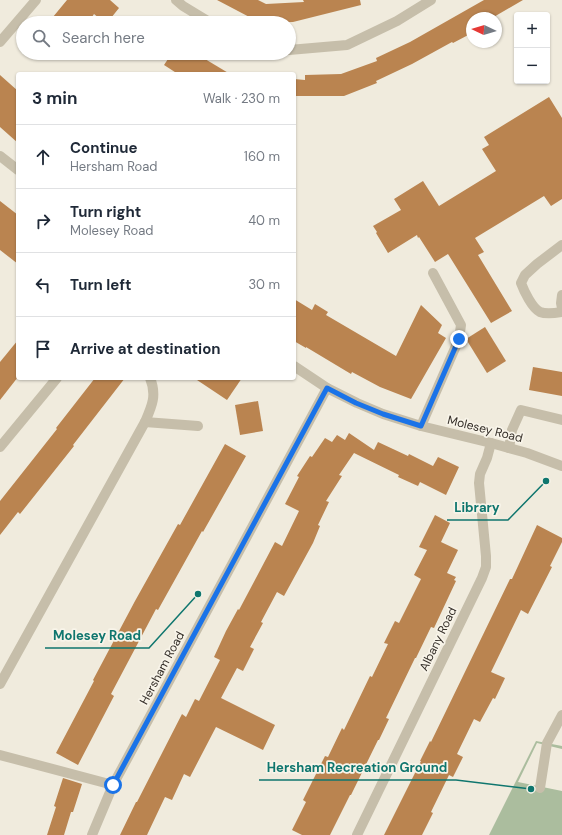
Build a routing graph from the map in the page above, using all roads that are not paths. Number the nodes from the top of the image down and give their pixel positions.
1 (36, 0) edge
2 (176, 0) edge
3 (431, 0) edge
4 (22, 16) edge
5 (199, 16) edge
6 (16, 23) edge
7 (0, 42) edge
8 (296, 49) edge
9 (0, 156) edge
10 (16, 168) edge
11 (562, 245) edge
12 (432, 273) dead end
13 (562, 295) edge
14 (562, 308) edge
15 (562, 312) edge
16 (296, 367) edge
17 (55, 380) edge
18 (151, 380) edge
19 (327, 388) junction
20 (562, 420) edge
21 (145, 422) junction
22 (198, 426) dead end
23 (421, 426) junction
24 (491, 443) junction
25 (0, 447) edge
26 (509, 448) junction
27 (562, 466) edge
28 (0, 684) edge
29 (562, 715) edge
30 (0, 755) edge
31 (113, 785) junction
32 (540, 788) dead end
33 (92, 835) edge
34 (357, 835) edge

1 - 4 street
2 - 5 street
3 - 8 street
6 - 7 street
9 - 10 street
11 - 15 street
12 - 23 street
13 - 14 street
16 - 19 street, Molesey Road
17 - 25 street
18 - 21 street
19 - 23 street, Molesey Road
19 - 31 street, Hersham Road
20 - 26 street
21 - 22 street
21 - 28 street
23 - 24 street, Molesey Road
24 - 26 street, Molesey Road
24 - 34 street, Albany Road
26 - 27 street, Molesey Road
29 - 32 street
30 - 31 street
31 - 33 street, Hersham Road

